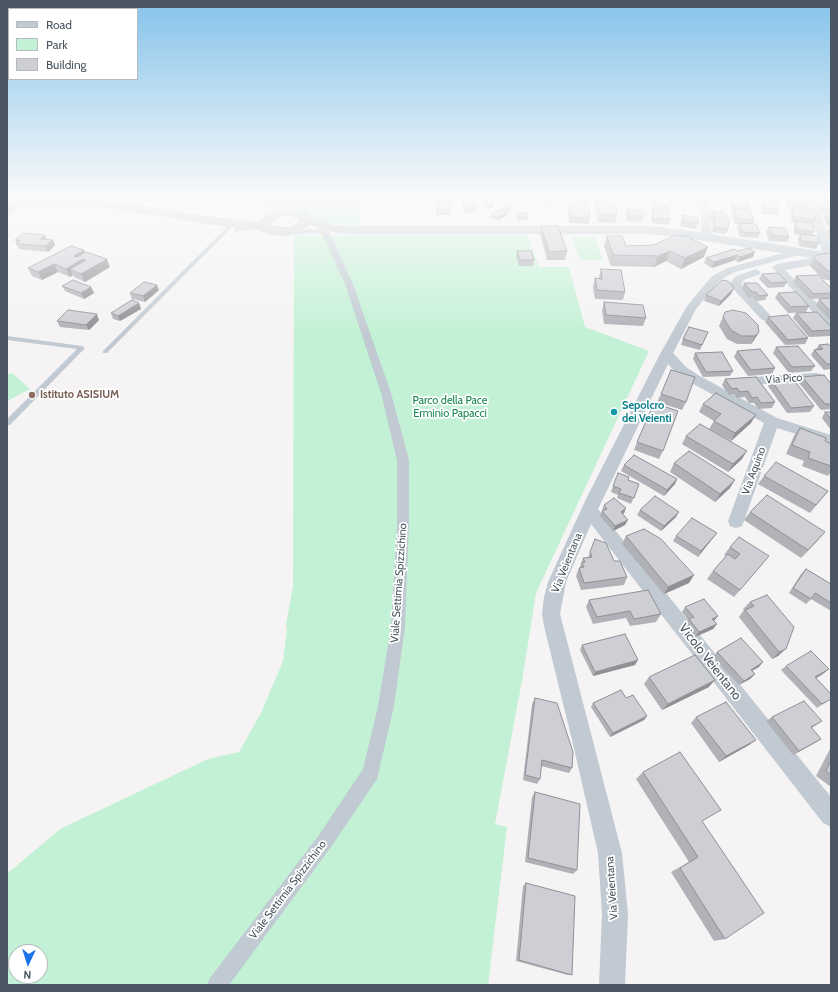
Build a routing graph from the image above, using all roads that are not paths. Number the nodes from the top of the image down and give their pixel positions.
1 (218, 242) edge
2 (330, 242) edge
3 (739, 242) edge
4 (825, 242) edge
5 (798, 252) junction
6 (830, 257) edge
7 (777, 267) junction
8 (766, 316) dead end
9 (831, 325) edge
10 (7, 338) edge
11 (105, 352) dead end
12 (666, 354) junction
13 (816, 377) edge
14 (704, 384) junction
15 (772, 421) junction
16 (7, 423) edge
17 (831, 440) edge
18 (589, 510) junction
19 (736, 521) dead end
20 (831, 815) edge
21 (217, 985) edge
22 (612, 985) edge

1 - 11 lane
2 - 21 street, Viale Settimia Spizzichino
3 - 5 street
4 - 6 street
5 - 6 street
5 - 12 street, Via Veientana
6 - 7 street
7 - 8 street
7 - 9 street
10 - 16 lane
12 - 14 street
12 - 18 street, Via Veientana
13 - 14 street, Via Pico
14 - 15 street
15 - 17 street
15 - 19 street, Via Aquino
18 - 20 street, Vicolo Veientano
18 - 22 street, Via Veientana

